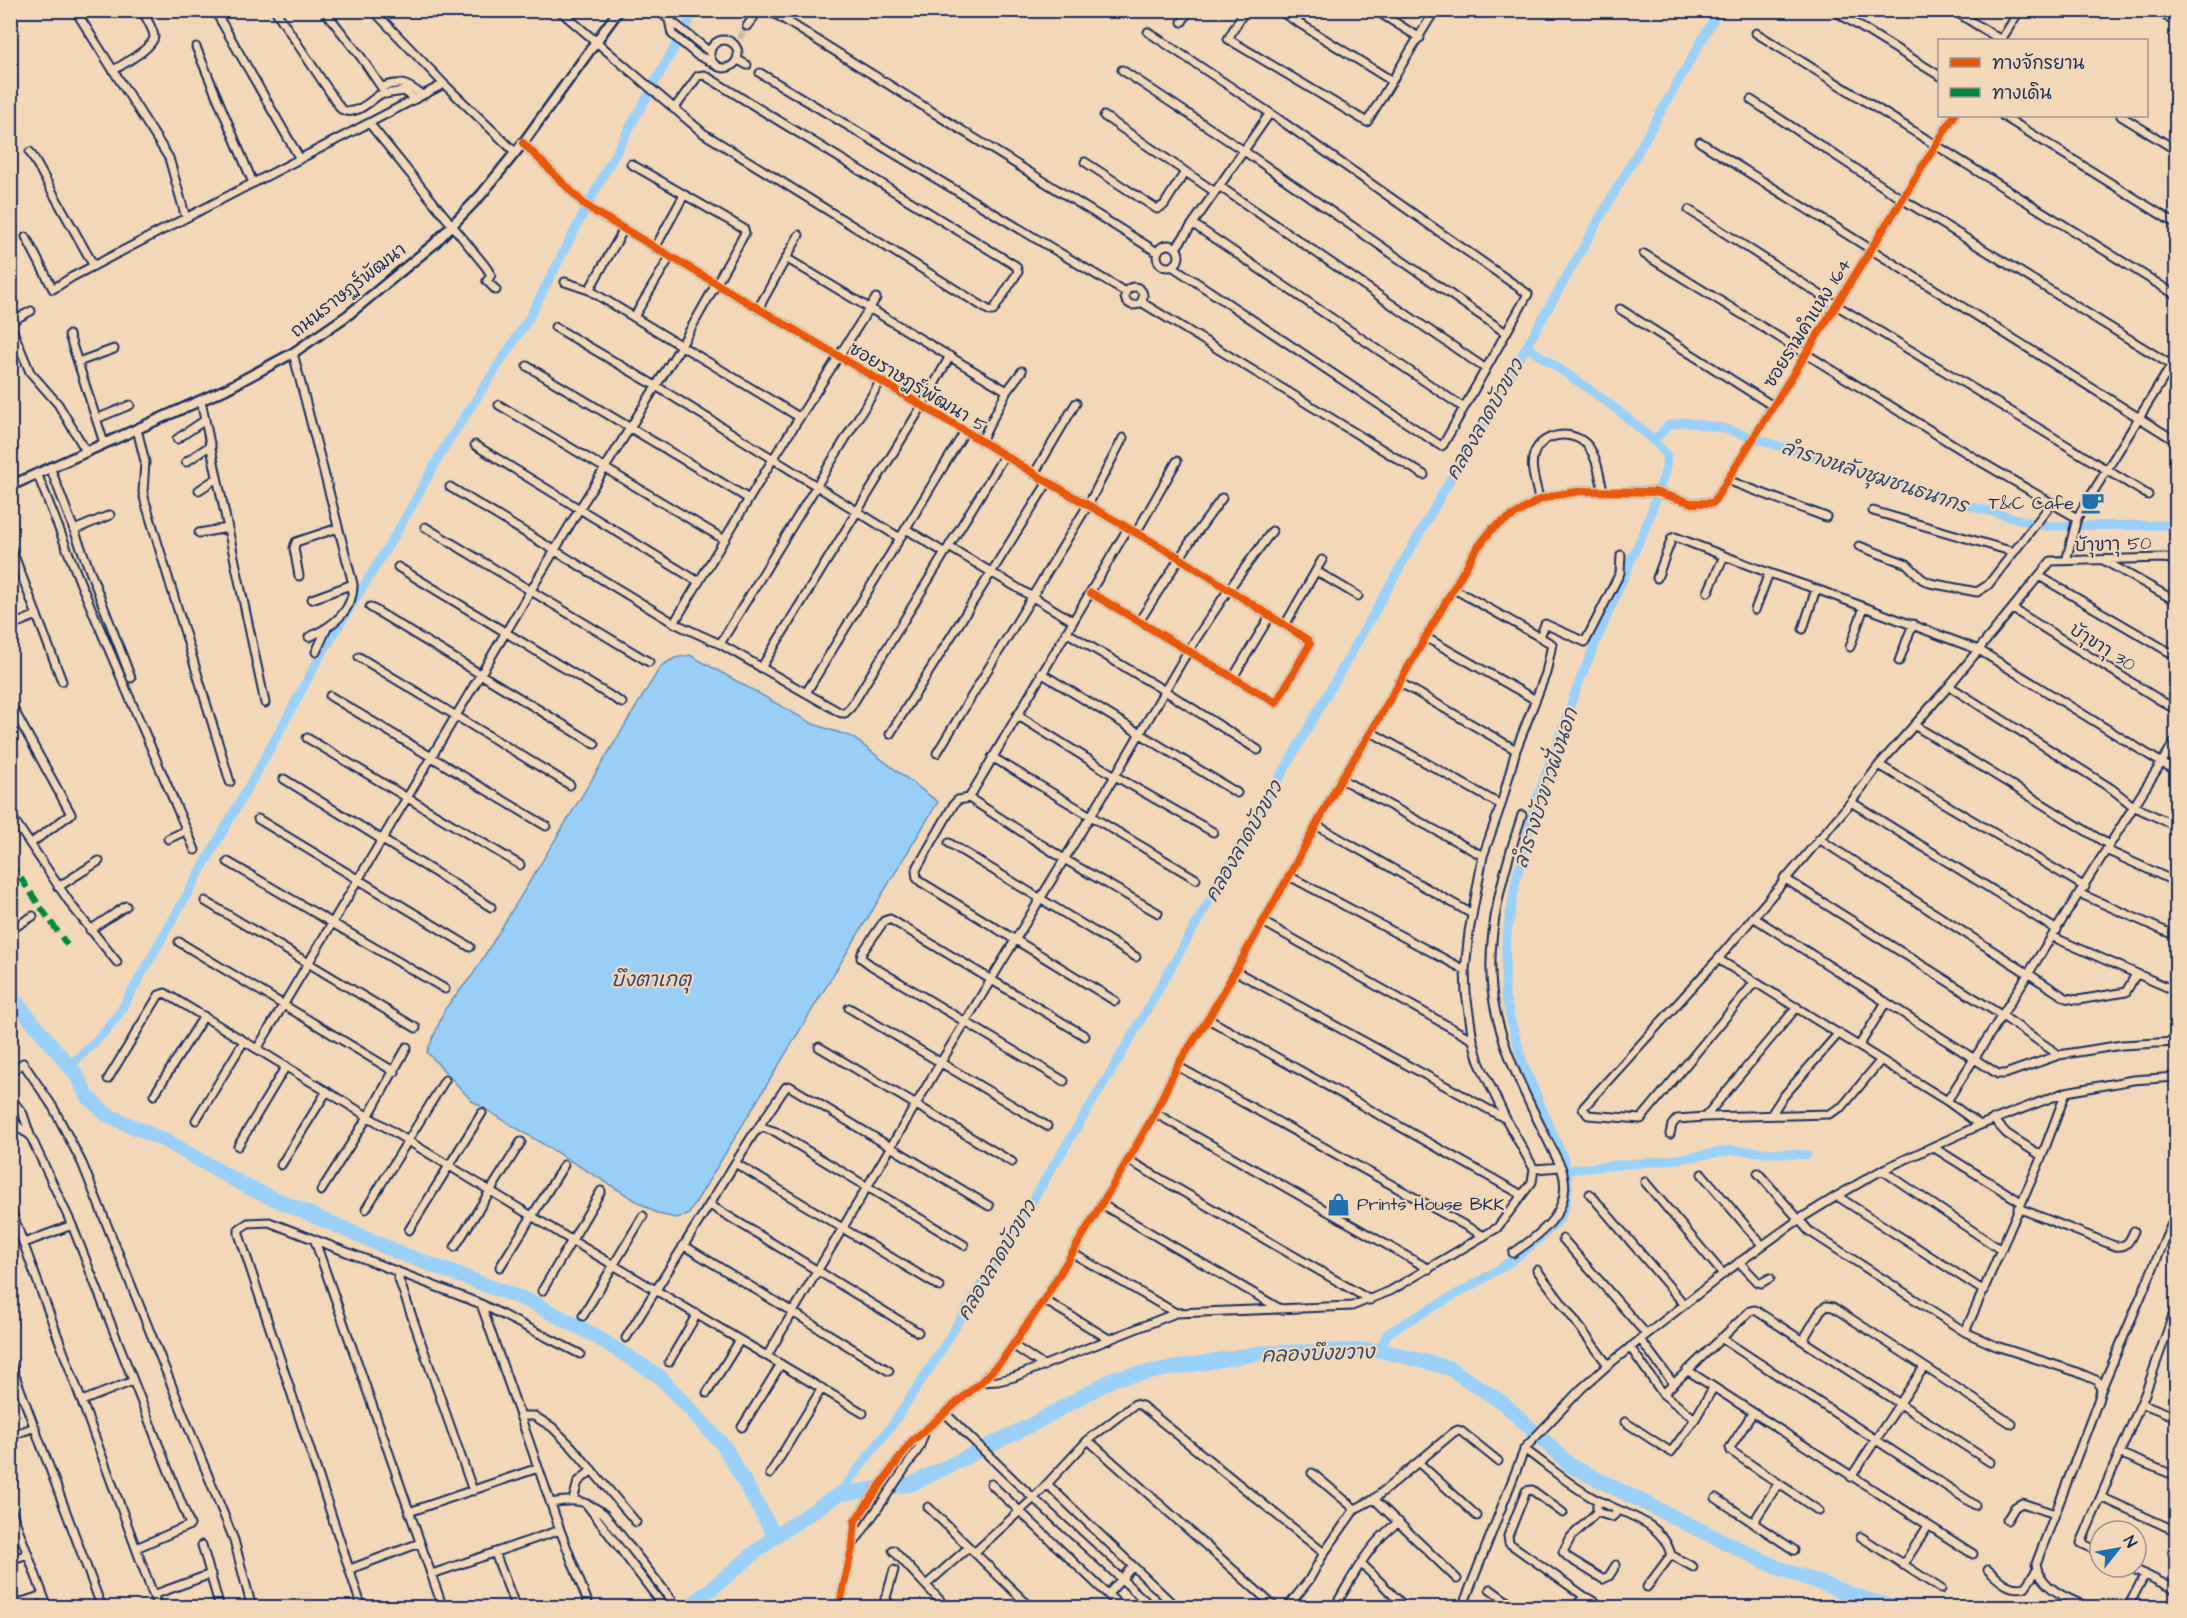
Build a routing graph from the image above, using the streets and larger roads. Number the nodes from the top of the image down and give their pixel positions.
1 (75, 10) edge
2 (142, 10) edge
3 (217, 10) edge
4 (275, 10) edge
5 (324, 10) edge
6 (373, 10) edge
7 (559, 10) edge
8 (619, 10) edge
9 (657, 10) edge
10 (759, 10) edge
11 (770, 10) edge
12 (1189, 10) edge
13 (1245, 10) edge
14 (1278, 10) edge
15 (1375, 10) edge
16 (1435, 10) edge
17 (1833, 10) edge
18 (1953, 10) edge
19 (2020, 10) edge
20 (2157, 10) edge
21 (671, 22) junction
22 (1182, 22) dead end
23 (2176, 23) edge
24 (747, 26) tunnel mouth
25 (1148, 32) dead end
26 (1756, 33) dead end
27 (1420, 38) junction
28 (1999, 39) edge
29 (2002, 39) edge
30 (596, 41) junction
31 (196, 46) dead end
32 (710, 52) junction
33 (738, 60) junction
34 (712, 62) junction
35 (747, 65) dead end
36 (114, 70) junction
37 (1122, 70) dead end
38 (760, 73) dead end
39 (1938, 75) edge
40 (1392, 81) junction
41 (444, 84) junction
42 (382, 92) junction
43 (418, 97) junction
44 (1751, 100) dead end
45 (674, 109) junction
46 (1270, 113) junction
47 (1104, 116) dead end
48 (1953, 117) edge
49 (2005, 117) edge
50 (2123, 117) edge
51 (369, 123) junction
52 (1700, 142) dead end
53 (523, 143) junction
54 (1935, 146) junction
55 (2176, 150) edge
56 (1244, 151) junction
57 (30, 152) dead end
58 (515, 152) junction
59 (300, 159) junction
60 (1084, 162) dead end
61 (631, 164) dead end
62 (1185, 172) junction
63 (253, 183) junction
64 (1217, 189) junction
65 (684, 195) junction
66 (1902, 199) junction
67 (1689, 210) dead end
68 (186, 218) junction
69 (1193, 224) junction
70 (2176, 224) edge
71 (453, 225) junction
72 (624, 229) junction
73 (799, 235) dead end
74 (26, 237) dead end
75 (655, 248) junction
76 (1176, 248) junction
77 (1871, 250) junction
78 (1157, 252) junction
79 (1644, 254) dead end
80 (670, 257) junction
81 (786, 258) junction
82 (94, 266) junction
83 (1172, 266) junction
84 (565, 282) dead end
85 (716, 285) junction
86 (496, 290) dead end
87 (589, 290) junction
88 (1125, 292) junction
89 (2176, 295) edge
90 (876, 298) dead end
91 (1141, 302) junction
92 (1836, 305) junction
93 (869, 307) junction
94 (758, 309) junction
95 (1620, 309) dead end
96 (31, 311) dead end
97 (634, 317) junction
98 (10, 323) edge
99 (555, 327) dead end
100 (1506, 333) junction
101 (69, 335) dead end
102 (681, 346) junction
103 (114, 349) dead end
104 (293, 353) junction
105 (1805, 354) junction
106 (950, 356) junction
107 (839, 357) junction
108 (2176, 358) edge
109 (78, 362) junction
110 (527, 366) dead end
111 (2174, 367) edge
112 (1486, 369) junction
113 (1022, 371) dead end
114 (880, 382) junction
115 (656, 386) junction
116 (1007, 391) junction
117 (201, 401) junction
118 (1076, 403) dead end
119 (130, 405) dead end
120 (500, 405) dead end
121 (922, 406) junction
122 (1773, 406) junction
123 (1464, 408) junction
124 (799, 417) junction
125 (2139, 418) junction
126 (96, 419) junction
127 (205, 420) junction
128 (631, 427) junction
129 (136, 429) junction
130 (965, 431) junction
131 (1123, 438) dead end
132 (177, 439) dead end
133 (981, 441) junction
134 (2176, 441) edge
135 (104, 443) junction
136 (210, 445) junction
137 (475, 445) dead end
138 (86, 451) junction
139 (1004, 456) junction
140 (773, 459) junction
141 (1177, 460) dead end
142 (186, 462) dead end
143 (50, 467) junction
144 (605, 467) junction
145 (2108, 469) junction
146 (37, 473) junction
147 (1034, 474) junction
148 (1424, 475) dead end
149 (217, 478) junction
150 (1727, 480) junction
151 (1048, 482) junction
152 (10, 486) edge
153 (817, 486) junction
154 (450, 488) dead end
155 (199, 490) dead end
156 (1602, 490) junction
157 (2148, 495) dead end
158 (1222, 498) dead end
159 (749, 499) junction
160 (1539, 500) junction
161 (2052, 503) junction
162 (1088, 505) junction
163 (580, 508) junction
164 (1874, 511) dead end
165 (858, 512) junction
166 (110, 515) dead end
167 (1826, 517) dead end
168 (2076, 522) junction
169 (424, 527) dead end
170 (228, 528) junction
171 (338, 528) junction
172 (1128, 528) junction
173 (906, 529) junction
174 (74, 530) junction
175 (1272, 531) dead end
176 (1136, 532) junction
177 (199, 533) dead end
178 (900, 538) junction
179 (725, 540) junction
180 (10, 545) edge
181 (1859, 546) dead end
182 (555, 550) junction
183 (947, 550) junction
184 (2014, 552) junction
185 (1621, 555) dead end
186 (1724, 556) junction
187 (1180, 558) junction
188 (1322, 560) dead end
189 (2102, 560) junction
190 (2176, 560) edge
191 (2066, 561) junction
192 (398, 567) dead end
193 (1316, 571) junction
194 (992, 572) junction
195 (1769, 573) junction
196 (299, 576) dead end
197 (2039, 576) junction
198 (1656, 578) dead end
199 (699, 582) junction
200 (353, 584) junction
201 (1229, 589) junction
202 (1454, 589) junction
203 (1816, 589) junction
204 (530, 592) junction
205 (1708, 592) dead end
206 (1091, 593) junction
207 (1032, 596) junction
208 (1358, 596) dead end
209 (312, 599) dead end
210 (2176, 601) edge
211 (370, 607) dead end
212 (1864, 607) junction
213 (2013, 609) junction
214 (1755, 610) dead end
215 (37, 615) junction
216 (1270, 616) junction
217 (1140, 620) junction
218 (1073, 621) junction
219 (674, 623) junction
220 (1913, 624) junction
221 (1285, 625) junction
222 (10, 626) edge
223 (327, 628) junction
224 (1803, 629) dead end
225 (1066, 632) junction
226 (506, 633) junction
227 (309, 636) dead end
228 (1425, 636) junction
229 (1540, 637) junction
230 (720, 644) junction
231 (1850, 646) dead end
232 (1979, 650) junction
233 (1188, 651) junction
234 (316, 652) dead end
235 (2176, 656) edge
236 (359, 657) dead end
237 (1899, 661) dead end
238 (649, 662) dead end
239 (761, 668) junction
240 (1041, 673) junction
241 (481, 674) junction
242 (1234, 676) junction
243 (131, 678) dead end
244 (62, 681) dead end
245 (1400, 682) junction
246 (1949, 686) junction
247 (1165, 691) junction
248 (806, 693) junction
249 (330, 696) dead end
250 (1534, 699) junction
251 (10, 703) edge
252 (265, 703) dead end
253 (622, 703) dead end
254 (2176, 710) edge
255 (1017, 715) junction
256 (456, 716) junction
257 (1914, 725) junction
258 (1371, 732) junction
259 (890, 734) dead end
260 (1138, 734) junction
261 (307, 738) dead end
262 (2176, 740) edge
263 (595, 744) dead end
264 (1257, 750) dead end
265 (1516, 750) junction
266 (937, 753) dead end
267 (432, 756) junction
268 (992, 757) junction
269 (2162, 763) junction
270 (1879, 765) junction
271 (2176, 770) edge
272 (1115, 776) junction
273 (1341, 778) junction
274 (284, 779) dead end
275 (230, 782) dead end
276 (570, 785) dead end
277 (1237, 793) dead end
278 (407, 798) junction
279 (969, 798) junction
280 (1851, 802) junction
281 (1501, 805) junction
282 (2133, 806) junction
283 (10, 814) edge
284 (1522, 815) dead end
285 (1090, 816) junction
286 (258, 819) dead end
287 (1316, 825) junction
288 (546, 826) dead end
289 (2176, 826) edge
290 (187, 830) junction
291 (1213, 832) dead end
292 (168, 839) dead end
293 (383, 839) junction
294 (1819, 839) junction
295 (949, 843) dead end
296 (30, 844) junction
297 (2108, 847) junction
298 (195, 850) dead end
299 (1483, 856) junction
300 (1064, 859) junction
301 (99, 861) dead end
302 (228, 862) dead end
303 (520, 865) dead end
304 (1289, 876) junction
305 (1196, 879) dead end
306 (1785, 879) junction
307 (357, 881) junction
308 (2176, 882) edge
309 (58, 887) junction
310 (2083, 890) junction
311 (1041, 898) junction
312 (205, 901) dead end
313 (126, 906) dead end
314 (491, 907) dead end
315 (1158, 913) dead end
316 (1472, 914) junction
317 (33, 916) dead end
318 (1753, 917) junction
319 (1263, 922) junction
320 (331, 923) junction
321 (10, 930) edge
322 (90, 930) junction
323 (2055, 934) junction
324 (2176, 936) edge
325 (1016, 939) junction
326 (179, 942) dead end
327 (470, 947) dead end
328 (1136, 957) dead end
329 (1718, 959) junction
330 (117, 962) dead end
331 (307, 964) junction
332 (1465, 969) junction
333 (1235, 971) junction
334 (2029, 974) junction
335 (2136, 974) junction
336 (991, 980) junction
337 (1754, 983) junction
338 (445, 989) dead end
339 (2176, 991) edge
340 (1115, 1001) dead end
341 (1886, 1002) junction
342 (283, 1005) junction
343 (1797, 1007) junction
344 (849, 1008) dead end
345 (204, 1016) junction
346 (2001, 1016) junction
347 (1208, 1019) junction
348 (966, 1021) junction
349 (416, 1028) dead end
350 (1839, 1033) junction
351 (1085, 1036) dead end
352 (1473, 1040) junction
353 (244, 1041) junction
354 (2176, 1042) edge
355 (1859, 1046) junction
356 (407, 1047) dead end
357 (819, 1047) dead end
358 (257, 1049) junction
359 (2059, 1055) junction
360 (1974, 1058) junction
361 (1881, 1060) junction
362 (940, 1062) junction
363 (286, 1066) junction
364 (1178, 1066) junction
365 (10, 1072) edge
366 (395, 1072) junction
367 (2176, 1077) edge
368 (108, 1079) dead end
369 (445, 1080) dead end
370 (1064, 1081) dead end
371 (327, 1091) junction
372 (2066, 1092) junction
373 (154, 1095) dead end
374 (10, 1097) edge
375 (1947, 1101) junction
376 (916, 1105) junction
377 (482, 1113) dead end
378 (1155, 1113) junction
379 (369, 1115) junction
380 (1771, 1115) junction
381 (1705, 1117) junction
382 (10, 1118) edge
383 (1506, 1119) junction
384 (1993, 1119) junction
385 (196, 1120) dead end
386 (1980, 1125) junction
387 (1047, 1126) dead end
388 (757, 1129) junction
389 (1670, 1134) dead end
390 (30, 1135) junction
391 (409, 1140) junction
392 (521, 1143) dead end
393 (238, 1146) dead end
394 (892, 1146) junction
395 (1933, 1147) junction
396 (2042, 1156) junction
397 (1128, 1160) junction
398 (1012, 1162) dead end
399 (735, 1163) junction
400 (450, 1164) junction
401 (280, 1165) dead end
402 (564, 1165) dead end
403 (1560, 1167) junction
404 (1534, 1168) junction
405 (1882, 1170) junction
406 (1758, 1173) dead end
407 (1702, 1174) dead end
408 (1645, 1182) dead end
409 (868, 1187) junction
410 (491, 1189) junction
411 (321, 1191) dead end
412 (601, 1191) dead end
413 (1590, 1194) dead end
414 (1522, 1195) junction
415 (1837, 1196) junction
416 (1101, 1204) junction
417 (710, 1205) junction
418 (2020, 1205) junction
419 (989, 1206) dead end
420 (10, 1207) edge
421 (366, 1209) dead end
422 (2176, 1214) edge
423 (533, 1216) junction
424 (643, 1216) dead end
425 (1798, 1220) junction
426 (72, 1225) junction
427 (843, 1228) junction
428 (409, 1230) dead end
429 (2134, 1231) dead end
430 (1484, 1236) junction
431 (1563, 1239) dead end
432 (572, 1240) junction
433 (315, 1241) junction
434 (24, 1243) junction
435 (683, 1245) junction
436 (964, 1245) dead end
437 (1762, 1245) junction
438 (455, 1247) dead end
439 (2001, 1250) junction
440 (1072, 1253) junction
441 (1513, 1253) dead end
442 (1739, 1262) junction
443 (614, 1265) junction
444 (500, 1267) dead end
445 (1429, 1269) junction
446 (818, 1270) junction
447 (1537, 1270) dead end
448 (396, 1271) junction
449 (1723, 1274) junction
450 (1770, 1278) dead end
451 (940, 1287) dead end
452 (655, 1289) junction
453 (542, 1291) dead end
454 (1984, 1291) junction
455 (1044, 1300) junction
456 (1370, 1300) junction
457 (481, 1304) junction
458 (1684, 1304) junction
459 (2176, 1307) edge
460 (1282, 1310) junction
461 (792, 1312) junction
462 (1176, 1313) junction
463 (697, 1314) junction
464 (584, 1316) dead end
465 (918, 1332) dead end
466 (1965, 1332) junction
467 (1643, 1337) junction
468 (626, 1338) dead end
469 (1721, 1338) junction
470 (1109, 1339) junction
471 (740, 1340) junction
472 (1803, 1341) junction
473 (1014, 1346) junction
474 (1630, 1347) junction
475 (580, 1354) dead end
476 (767, 1356) junction
477 (10, 1362) edge
478 (669, 1362) dead end
479 (780, 1364) junction
480 (1608, 1365) junction
481 (1044, 1366) junction
482 (1924, 1367) junction
483 (1686, 1370) junction
484 (889, 1371) dead end
485 (133, 1381) junction
486 (981, 1382) junction
487 (1673, 1383) junction
488 (822, 1388) junction
489 (1713, 1388) junction
490 (2101, 1390) junction
491 (707, 1393) dead end
492 (1663, 1394) junction
493 (82, 1401) junction
494 (1900, 1403) junction
495 (2141, 1403) junction
496 (863, 1413) dead end
497 (945, 1413) junction
498 (1752, 1414) junction
499 (520, 1416) junction
500 (2176, 1417) edge
501 (1695, 1419) junction
502 (1625, 1422) dead end
503 (2012, 1424) dead end
504 (35, 1427) junction
505 (742, 1427) dead end
506 (925, 1431) junction
507 (10, 1436) edge
508 (1876, 1439) junction
509 (1088, 1440) junction
510 (1525, 1448) junction
511 (2120, 1454) junction
512 (1498, 1461) dead end
513 (1418, 1462) junction
514 (1990, 1462) dead end
515 (538, 1468) junction
516 (592, 1470) junction
517 (1312, 1473) dead end
518 (770, 1474) dead end
519 (2176, 1476) edge
520 (1851, 1477) junction
521 (991, 1484) dead end
522 (1047, 1484) junction
523 (1778, 1484) junction
524 (473, 1491) junction
525 (2101, 1497) junction
526 (1034, 1498) junction
527 (1716, 1498) dead end
528 (1374, 1499) junction
529 (573, 1500) junction
530 (1597, 1500) junction
531 (551, 1503) junction
532 (585, 1503) junction
533 (1975, 1505) dead end
534 (928, 1507) dead end
535 (1355, 1509) junction
536 (1619, 1510) junction
537 (11, 1511) edge
538 (1819, 1511) dead end
539 (409, 1512) junction
540 (1019, 1512) junction
541 (1597, 1512) junction
542 (1563, 1513) dead end
543 (2055, 1514) junction
544 (1478, 1516) dead end
545 (2091, 1519) edge
546 (2007, 1520) dead end
547 (636, 1522) dead end
548 (1399, 1522) junction
549 (1753, 1523) junction
550 (1928, 1526) junction
551 (2088, 1527) edge
552 (616, 1528) junction
553 (560, 1530) junction
554 (2176, 1531) edge
555 (609, 1534) junction
556 (1861, 1538) dead end
557 (420, 1543) junction
558 (853, 1544) junction
559 (202, 1545) dead end
560 (2088, 1546) edge
561 (136, 1548) junction
562 (892, 1550) dead end
563 (972, 1550) junction
564 (1794, 1550) dead end
565 (495, 1552) junction
566 (1324, 1553) junction
567 (28, 1554) junction
568 (1972, 1554) dead end
569 (637, 1555) junction
570 (1671, 1555) junction
571 (10, 1560) edge
572 (629, 1560) junction
573 (1362, 1564) junction
574 (1616, 1565) dead end
575 (1903, 1565) junction
576 (1133, 1566) junction
577 (1693, 1567) dead end
578 (350, 1569) junction
579 (894, 1570) dead end
580 (1988, 1570) dead end
581 (2037, 1570) junction
582 (211, 1574) junction
583 (432, 1574) junction
584 (2148, 1576) edge
585 (1121, 1579) junction
586 (1457, 1579) dead end
587 (2142, 1579) edge
588 (926, 1585) junction
589 (1647, 1587) dead end
590 (1490, 1589) dead end
591 (1941, 1589) dead end
592 (2176, 1590) edge
593 (1109, 1593) junction
594 (44, 1595) junction
595 (153, 1595) junction
596 (1584, 1596) junction
597 (885, 1598) junction
598 (2130, 1603) dead end
599 (101, 1605) edge
600 (10, 1606) edge
601 (838, 1606) edge
602 (48, 1608) edge
603 (88, 1608) edge
604 (158, 1608) edge
605 (220, 1608) edge
606 (252, 1608) edge
607 (362, 1608) edge
608 (443, 1608) edge
609 (516, 1608) edge
610 (590, 1608) edge
611 (665, 1608) edge
612 (678, 1608) edge
613 (883, 1608) edge
614 (893, 1608) edge
615 (947, 1608) edge
616 (1031, 1608) edge
617 (1122, 1608) edge
618 (1153, 1608) edge
619 (1177, 1608) edge
620 (1276, 1608) edge
621 (1287, 1608) edge
622 (1334, 1608) edge
623 (1406, 1608) edge
624 (1461, 1608) edge
625 (1516, 1608) edge
626 (1575, 1608) edge
627 (1605, 1608) edge
628 (2091, 1608) edge

1 - 36 street
2 - 36 street
3 - 59 street
4 - 42 street
5 - 42 street
6 - 41 street
7 - 30 street
8 - 30 street, ถนนราษฏร์พัฒนา
9 - 21 street
10 - 24 street
11 - 78 street
12 - 22 street
13 - 40 street
14 - 40 street
15 - 27 street
16 - 27 street
17 - 39 street
18 - 28 street
19 - 29 street
20 - 23 street
21 - 32 street
21 - 34 street
25 - 46 street
26 - 54 street
27 - 40 street
30 - 45 street
30 - 53 street, ถนนราษฏร์พัฒนา
31 - 63 street
32 - 33 street
32 - 34 street
33 - 34 street
33 - 35 street
36 - 68 street
37 - 56 street
38 - 88 street
41 - 43 street
41 - 58 street
42 - 43 street
43 - 51 street
44 - 66 street
45 - 45 street
46 - 56 street
46 - 100 street
47 - 62 street
48 - 54 street, ซอยรามคำแหง 164
49 - 70 street
50 - 55 street
51 - 59 street
51 - 71 street
52 - 77 street
53 - 58 street, ถนนราษฏร์พัฒนา
53 - 72 street, ซอยราษฎร์พัฒนา 5
54 - 66 street, ซอยรามคำแหง 164
54 - 89 street
56 - 64 street
56 - 100 street
57 - 82 street
58 - 71 street, ถนนราษฏร์พัฒนา
59 - 63 street
60 - 62 street
61 - 65 street
62 - 64 street
63 - 68 street
64 - 69 street
64 - 112 street
65 - 75 street
65 - 85 street
66 - 77 street, ซอยรามคำแหง 164
66 - 111 street
67 - 92 street
68 - 82 street
69 - 76 street
69 - 123 street
71 - 86 street
71 - 104 street, ถนนราษฏร์พัฒนา
72 - 75 street, ซอยราษฎร์พัฒนา 5
72 - 87 street
73 - 81 street
74 - 82 street
75 - 80 street, ซอยราษฎร์พัฒนา 5
76 - 78 street
76 - 83 street
77 - 92 street, ซอยรามคำแหง 164
77 - 125 street
78 - 83 street
79 - 105 street
80 - 85 street, ซอยราษฎร์พัฒนา 5
80 - 97 street
81 - 93 street
81 - 94 street
83 - 123 street
84 - 87 street
85 - 94 street, ซอยราษฎร์พัฒนา 5
85 - 102 street
87 - 97 street
88 - 91 street
88 - 91 street
90 - 93 street
91 - 148 street
92 - 105 street, ซอยรามคำแหง 164
92 - 145 street
93 - 106 street
93 - 107 street
94 - 107 street, ซอยราษฎร์พัฒนา 5
95 - 122 street
96 - 98 street
97 - 102 street
98 - 138 street
99 - 115 street
100 - 112 street
101 - 109 street
102 - 115 street
102 - 124 street
103 - 109 street
104 - 117 street, ถนนราษฏร์พัฒนา
104 - 171 street
105 - 122 street, ซอยรามคำแหง 164
105 - 161 street
106 - 116 street
106 - 121 street
107 - 114 street, ซอยราษฎร์พัฒนา 5
107 - 124 street
108 - 111 street
109 - 126 street
110 - 128 street
111 - 125 street
112 - 123 street
113 - 116 street
114 - 121 street, ซอยราษฎร์พัฒนา 5
114 - 153 street
115 - 128 street
115 - 140 street
116 - 133 street
117 - 127 street
117 - 129 street, ถนนราษฏร์พัฒนา
118 - 147 street
119 - 126 street
120 - 144 street
121 - 130 street, ซอยราษฎร์พัฒนา 5
121 - 165 street
122 - 150 street, ซอยรามคำแหง 164
124 - 140 street
125 - 134 street
125 - 145 street
126 - 135 street
127 - 132 street
127 - 136 street
128 - 144 street
128 - 159 street
129 - 135 street, ถนนราษฏร์พัฒนา
129 - 275 street
130 - 133 street, ซอยราษฎร์พัฒนา 5
130 - 173 street
131 - 162 street
133 - 139 street, ซอยราษฎร์พัฒนา 5
135 - 138 street, ถนนราษฏร์พัฒนา
136 - 142 street
136 - 149 street
137 - 163 street
138 - 143 street, ถนนราษฏร์พัฒนา
139 - 147 street, ซอยราษฎร์พัฒนา 5
139 - 183 street
140 - 153 street
140 - 159 street
141 - 176 street
143 - 146 street, ถนนราษฏร์พัฒนา
143 - 174 street
144 - 163 street
144 - 179 street
145 - 157 street
145 - 168 street
146 - 152 street, ถนนราษฏร์พัฒนา
146 - 290 street
147 - 151 street, ซอยราษฎร์พัฒนา 5
149 - 155 street
149 - 170 street
150 - 156 street, ซอยรามคำแหง 164
150 - 167 street
151 - 162 street, ซอยราษฎร์พัฒนา 5
151 - 194 street
153 - 165 street
153 - 230 street
154 - 182 street
156 - 160 street
156 - 160 street
158 - 187 street
159 - 179 street
160 - 202 street
161 - 168 street
161 - 184 street
162 - 172 street, ซอยราษฎร์พัฒนา 5
162 - 207 street
163 - 182 street
163 - 199 street
164 - 184 street
165 - 178 street
165 - 239 street
166 - 174 street
168 - 191 street
169 - 204 street
170 - 177 street
170 - 252 street
171 - 196 street
171 - 200 street
172 - 176 street, ซอยราษฎร์พัฒนา 5
172 - 206 street
173 - 178 street
173 - 183 street
174 - 243 street
175 - 201 street
176 - 187 street, ซอยราษฎร์พัฒนา 5
178 - 248 street
179 - 199 street
180 - 215 street
181 - 184 street
182 - 204 street
182 - 219 street
183 - 194 street
183 - 248 street
185 - 229 street
186 - 195 street
186 - 198 street
186 - 205 street
187 - 201 street, ซอยราษฎร์พัฒนา 5
187 - 217 street
188 - 193 street
189 - 190 street, บัาุขาาุ 50
189 - 191 street, บัาุขาาุ 50
189 - 210 street
191 - 197 street, บัาุขาาุ 50
192 - 226 street
193 - 208 street
193 - 221 street
194 - 207 street
194 - 259 street
195 - 203 street
195 - 214 street
197 - 213 street
197 - 235 street
199 - 219 street
200 - 209 street
200 - 223 street
201 - 216 street, ซอยราษฎร์พัฒนา 5
201 - 233 street
202 - 228 street
202 - 229 street
203 - 212 street
203 - 224 street
204 - 226 street
204 - 238 street
206 - 217 street
206 - 218 street
207 - 218 street
207 - 266 street
211 - 241 street
212 - 220 street
212 - 231 street
213 - 232 street
213 - 254 street, บัาุขาาุ 30
215 - 222 street
215 - 244 street
216 - 221 street, ซอยราษฎร์พัฒนา 5
216 - 242 street
217 - 233 street
218 - 225 street
219 - 230 street
220 - 232 street
220 - 237 street
221 - 242 street, ซอยราษฎร์พัฒนา 5
223 - 227 street
223 - 234 street
225 - 240 street
225 - 247 street
226 - 241 street
226 - 253 street
228 - 245 street
228 - 250 street
229 - 250 street
230 - 239 street
232 - 246 street
232 - 269 street
233 - 242 street
233 - 247 street
236 - 256 street
239 - 248 street
240 - 255 street
240 - 260 street
241 - 256 street
241 - 263 street
245 - 258 street
245 - 265 street
246 - 257 street
246 - 282 street
247 - 260 street
247 - 264 street
249 - 267 street
250 - 265 street
251 - 296 street
255 - 268 street
255 - 272 street
256 - 267 street
256 - 276 street
257 - 270 street
257 - 297 street
258 - 273 street
258 - 281 street
260 - 272 street
260 - 277 street
261 - 278 street
262 - 269 street
265 - 281 street
267 - 278 street
267 - 288 street
268 - 279 street
268 - 285 street
269 - 271 street
269 - 282 street
270 - 280 street
270 - 310 street
272 - 285 street
272 - 291 street
273 - 287 street
273 - 299 street
274 - 293 street
278 - 293 street
278 - 303 street
279 - 300 street
279 - 325 street
280 - 294 street
280 - 323 street
281 - 299 street
282 - 289 street
282 - 297 street
283 - 296 street
284 - 403 street
285 - 300 street
285 - 305 street
286 - 307 street
287 - 304 street
287 - 316 street
290 - 292 street
290 - 298 street
293 - 307 street
293 - 314 street
294 - 306 street
294 - 334 street
295 - 311 street
296 - 309 street
297 - 308 street
297 - 310 street
299 - 316 street
300 - 311 street
300 - 315 street
301 - 309 street
302 - 320 street
304 - 319 street
304 - 332 street
306 - 318 street
306 - 346 street
307 - 320 street
307 - 327 street
309 - 322 street
310 - 323 street
310 - 324 street
311 - 325 street
311 - 328 street
312 - 331 street
313 - 322 street
316 - 332 street
317 - 321 street
318 - 329 street
318 - 341 street
319 - 333 street
319 - 352 street
320 - 331 street
320 - 338 street
322 - 330 street
323 - 334 street
323 - 335 street
325 - 336 street
325 - 340 street
326 - 342 street
329 - 337 street
329 - 337 street
331 - 342 street
331 - 349 street
332 - 352 street
333 - 347 street
333 - 383 street
334 - 335 street
334 - 346 street
335 - 339 street
336 - 348 street
336 - 348 street
336 - 351 street
337 - 343 street
341 - 355 street
341 - 360 street
342 - 358 street
342 - 366 street
343 - 350 street
343 - 381 street
344 - 362 street
345 - 353 street
345 - 368 street
345 - 373 street
346 - 359 street
346 - 360 street
347 - 364 street
347 - 414 street
348 - 362 street
348 - 370 street
350 - 355 street
350 - 380 street
352 - 383 street
353 - 358 street
353 - 385 street
354 - 359 street
355 - 361 street
356 - 366 street
357 - 376 street
358 - 363 street
359 - 360 street
360 - 375 street
361 - 375 street
361 - 380 street
362 - 376 street
362 - 387 street
363 - 371 street
363 - 393 street
364 - 378 street
364 - 430 street
365 - 606 street
366 - 379 street
367 - 372 street
369 - 391 street
371 - 379 street
371 - 401 street
372 - 384 street
372 - 396 street
374 - 390 street
375 - 386 street
376 - 394 street
376 - 398 street
377 - 400 street
378 - 397 street
378 - 445 street
379 - 391 street
379 - 411 street
380 - 381 street
381 - 389 street
382 - 390 street
383 - 404 street
384 - 386 street
384 - 396 street
386 - 395 street
388 - 394 street
388 - 399 street
388 - 409 street
390 - 426 street
391 - 400 street
391 - 421 street
392 - 410 street
394 - 409 street
394 - 419 street
395 - 405 street
395 - 418 street
396 - 418 street
397 - 416 street
397 - 456 street
399 - 417 street
399 - 427 street
400 - 410 street
400 - 428 street
402 - 423 street
403 - 404 street
403 - 441 street
404 - 414 street
405 - 415 street
405 - 439 street
406 - 425 street
407 - 437 street
408 - 449 street
409 - 427 street
409 - 436 street
410 - 423 street
410 - 438 street
412 - 432 street
413 - 458 street
414 - 430 street
415 - 425 street
415 - 454 street
416 - 440 street
416 - 460 street
417 - 435 street
417 - 446 street
418 - 429 street
418 - 439 street
420 - 434 street
422 - 490 street
423 - 432 street
423 - 444 street
424 - 443 street
425 - 437 street
425 - 466 street
426 - 434 street
426 - 485 street
427 - 446 street
427 - 451 street
430 - 445 street
431 - 467 street
432 - 443 street
432 - 453 street
433 - 448 street
433 - 539 street
433 - 578 street
434 - 493 street
435 - 452 street
435 - 461 street
437 - 442 street
439 - 454 street
440 - 455 street
440 - 462 street
442 - 449 street
442 - 450 street
443 - 452 street
443 - 464 street
445 - 456 street
446 - 461 street
446 - 465 street
447 - 480 street
448 - 457 street
448 - 524 street
449 - 458 street
452 - 463 street
452 - 468 street
454 - 466 street
455 - 470 street
455 - 473 street
456 - 460 street
457 - 475 street
457 - 499 street
458 - 467 street
459 - 495 street
460 - 462 street
461 - 476 street
461 - 484 street
462 - 470 street
463 - 471 street
463 - 478 street
466 - 490 street
467 - 474 street
467 - 487 street
469 - 472 street
469 - 483 street
469 - 508 street
470 - 481 street
471 - 476 street
471 - 491 street
472 - 482 street
472 - 494 street
473 - 481 street
473 - 486 street
474 - 480 street
474 - 492 street
476 - 479 street
477 - 504 street
479 - 488 street
479 - 505 street
480 - 510 street
481 - 486 street
482 - 494 street
482 - 503 street
483 - 487 street
483 - 489 street
485 - 493 street
485 - 561 street
486 - 497 street
487 - 492 street
488 - 496 street
488 - 518 street
489 - 498 street
489 - 501 street
490 - 543 street
492 - 501 street
493 - 561 street
494 - 508 street
494 - 514 street
495 - 500 street
495 - 511 street
497 - 506 street
497 - 526 street
498 - 520 street
498 - 523 street
499 - 515 street
499 - 516 street
501 - 502 street
504 - 507 street
504 - 599 street
506 - 558 street
506 - 558 street
508 - 520 street
508 - 533 street
509 - 522 street
509 - 566 street
509 - 620 street
510 - 530 street
510 - 624 street
511 - 519 street
511 - 525 street
512 - 513 street
513 - 528 street
513 - 544 street
515 - 524 street
515 - 531 street
516 - 529 street
516 - 547 street
517 - 535 street
520 - 550 street
521 - 540 street
522 - 526 street
522 - 576 street
523 - 538 street
523 - 549 street
524 - 539 street
525 - 545 street
525 - 554 street
526 - 540 street
526 - 585 street
527 - 549 street
528 - 535 street
528 - 548 street
529 - 531 street
529 - 532 street
530 - 536 street
530 - 541 street
531 - 553 street
532 - 552 street
532 - 555 street
534 - 563 street
535 - 566 street
536 - 541 street
536 - 570 street
537 - 567 street
539 - 557 street
540 - 563 street
540 - 593 street
541 - 574 street
542 - 596 street
543 - 546 street
543 - 581 street
548 - 573 street
548 - 586 street
549 - 564 street
550 - 568 street
550 - 575 street
551 - 560 street
552 - 555 street
552 - 569 street
553 - 565 street
553 - 610 street
555 - 572 street
556 - 575 street
557 - 578 street
557 - 583 street
558 - 601 street
559 - 582 street
561 - 595 street
562 - 588 street
563 - 588 street
563 - 616 street
565 - 583 street
565 - 609 street
566 - 621 street
567 - 571 street
567 - 594 street
569 - 572 street
569 - 612 street
570 - 577 street
570 - 589 street
572 - 611 street
573 - 622 street
573 - 623 street
575 - 591 street
576 - 585 street
576 - 619 street
578 - 607 street
579 - 597 street
580 - 581 street
581 - 628 street
582 - 595 street
582 - 605 street
583 - 608 street
584 - 592 street
585 - 593 street
585 - 618 street
587 - 598 street
588 - 615 street
590 - 625 street
593 - 617 street
594 - 600 street
594 - 602 street
595 - 604 street
596 - 626 street
596 - 627 street
597 - 613 street
597 - 614 street
599 - 603 street

